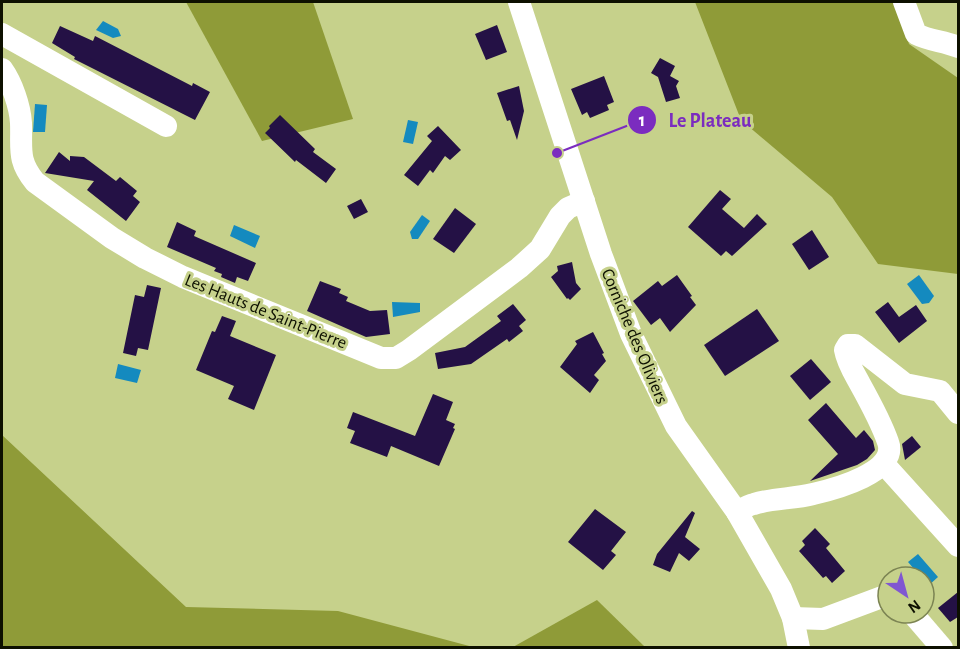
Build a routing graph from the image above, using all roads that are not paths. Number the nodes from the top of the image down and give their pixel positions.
1 (519, 2) edge
2 (904, 2) edge
3 (2, 34) edge
4 (958, 47) edge
5 (2, 69) edge
6 (166, 126) dead end
7 (584, 201) junction
8 (958, 413) edge
9 (884, 464) junction
10 (737, 512) junction
11 (958, 546) edge
12 (876, 599) edge
13 (793, 618) junction
14 (922, 625) edge
15 (799, 648) edge
16 (942, 648) edge

1 - 7 street, Corniche des Oliviers
2 - 4 street
3 - 6 street
5 - 7 street, Les Hauts de Saint-Pierre
7 - 10 street, Corniche des Oliviers
8 - 9 street
9 - 10 street
9 - 11 street
10 - 13 street, Corniche des Oliviers
12 - 13 street
13 - 15 street, Corniche des Oliviers
14 - 16 street

